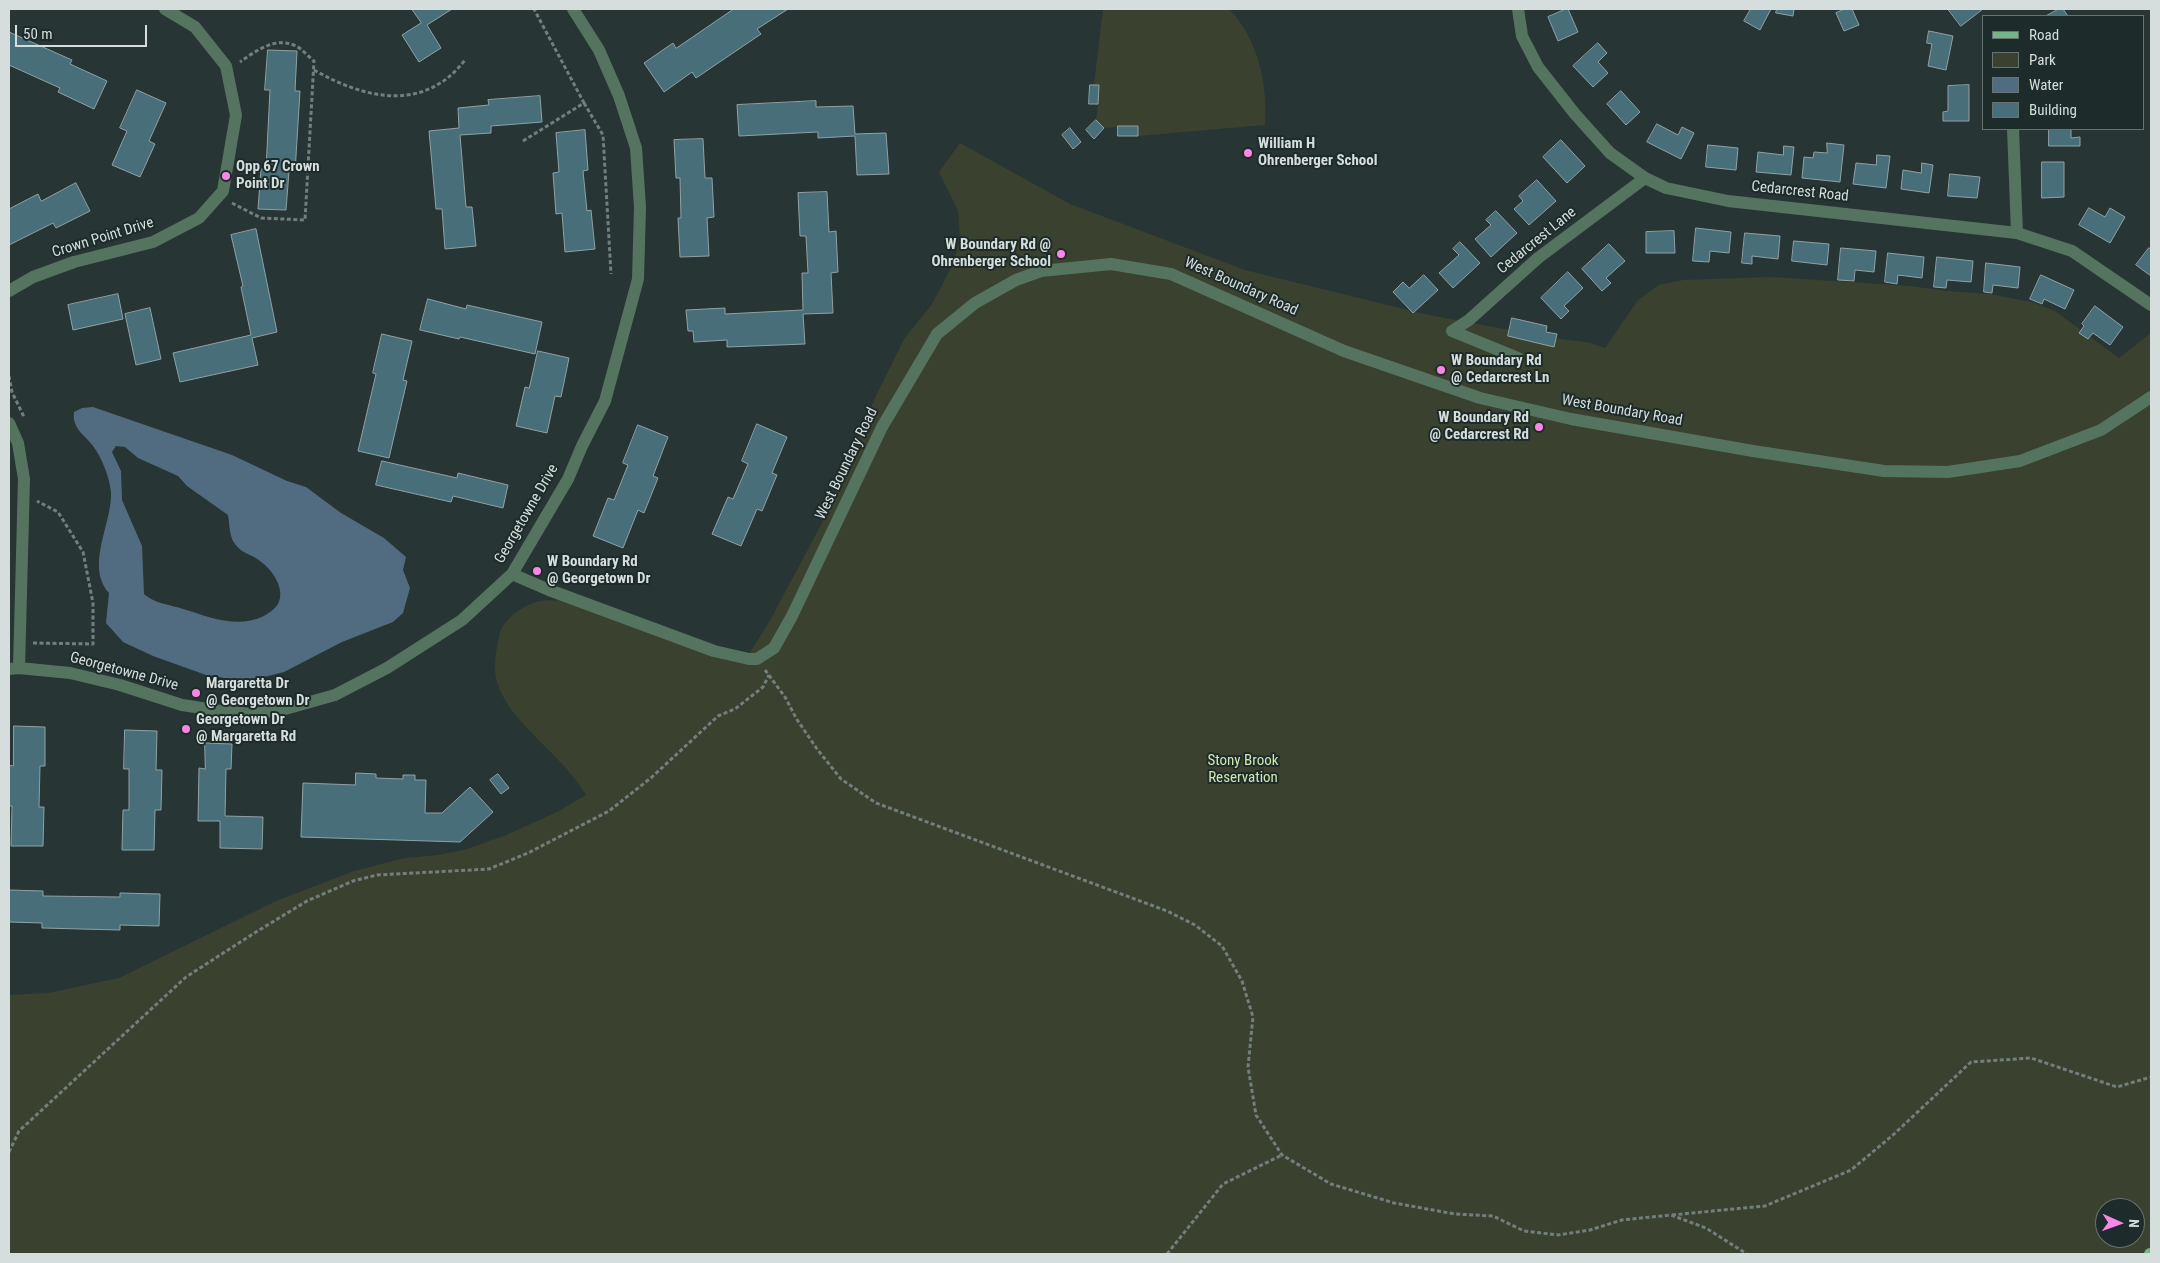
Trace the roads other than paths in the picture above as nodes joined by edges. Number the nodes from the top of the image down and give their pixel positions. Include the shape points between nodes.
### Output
1 (165, 9) edge
2 (573, 9) edge
3 (1518, 9) edge
4 (2013, 130) edge
5 (1645, 178) junction
6 (2017, 234) junction
7 (9, 291) edge
8 (2151, 305) edge
9 (1518, 358) dead end
10 (2151, 397) edge
11 (9, 424) edge
12 (512, 574) junction
13 (14, 669) edge

1 - 7 street, Crown Point Drive via 196,27 226,66 236,116 223,191 200,218 153,242 74,262 33,277
2 - 12 street, Georgetowne Drive via 599,50 636,148 640,207 638,279 605,401 568,479
3 - 5 street, Cedarcrest Road via 1522,36 1538,67 1610,153
4 - 6 street
5 - 6 street, Cedarcrest Road via 1666,188 1728,201
5 - 9 street, Cedarcrest Lane via 1538,258 1469,320 1452,331
6 - 8 street, Cedarcrest Road via 2072,251
10 - 12 street, West Boundary Road via 2101,430 2020,461 1948,472 1884,471 1752,451 1480,398 1344,352 1171,274 1112,264 1041,271 1016,280 976,303 937,334 882,427 792,616 774,648 757,659 749,660 714,650
11 - 13 street via 18,443 24,479
12 - 13 street, Georgetowne Drive via 462,620 387,668 335,695 285,709 253,714 192,706 70,673

